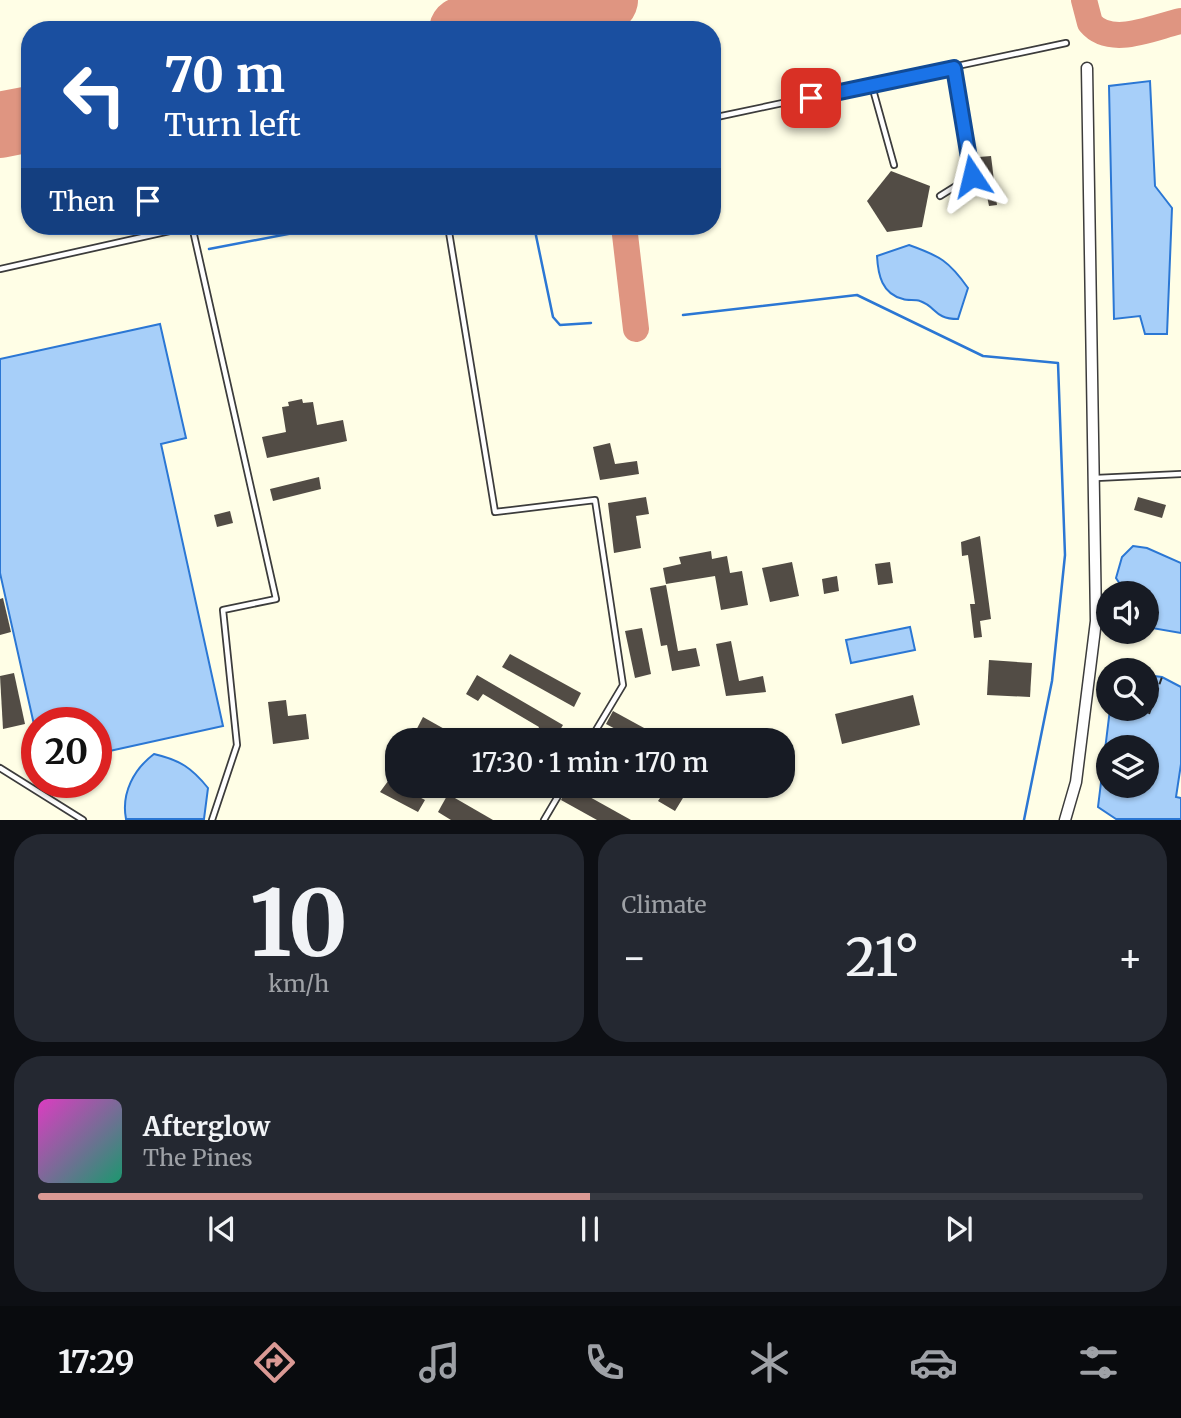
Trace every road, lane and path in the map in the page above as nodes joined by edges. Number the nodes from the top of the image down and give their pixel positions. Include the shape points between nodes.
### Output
1 (1066, 43) dead end
2 (954, 68) junction
3 (1087, 68) dead end
4 (872, 86) junction
5 (721, 116) edge
6 (894, 165) dead end
7 (940, 196) dead end
8 (152, 235) edge
9 (194, 235) edge
10 (449, 235) edge
11 (0, 269) edge
12 (1181, 474) edge
13 (1096, 478) junction
14 (1162, 677) dead end
15 (1159, 686) edge
16 (597, 728) edge
17 (0, 768) edge
18 (557, 798) edge
19 (83, 820) edge
20 (212, 820) edge
21 (544, 820) edge
22 (1065, 820) edge

1 - 2 lane
2 - 4 lane
2 - 7 lane via 972,176
3 - 13 street
4 - 5 lane
4 - 6 lane
8 - 11 lane
9 - 20 lane via 276,599 223,610 237,744
10 - 16 lane via 495,512 595,500 623,685
12 - 13 lane
13 - 22 street via 1096,621 1076,782
14 - 15 path
17 - 19 lane
18 - 21 lane

